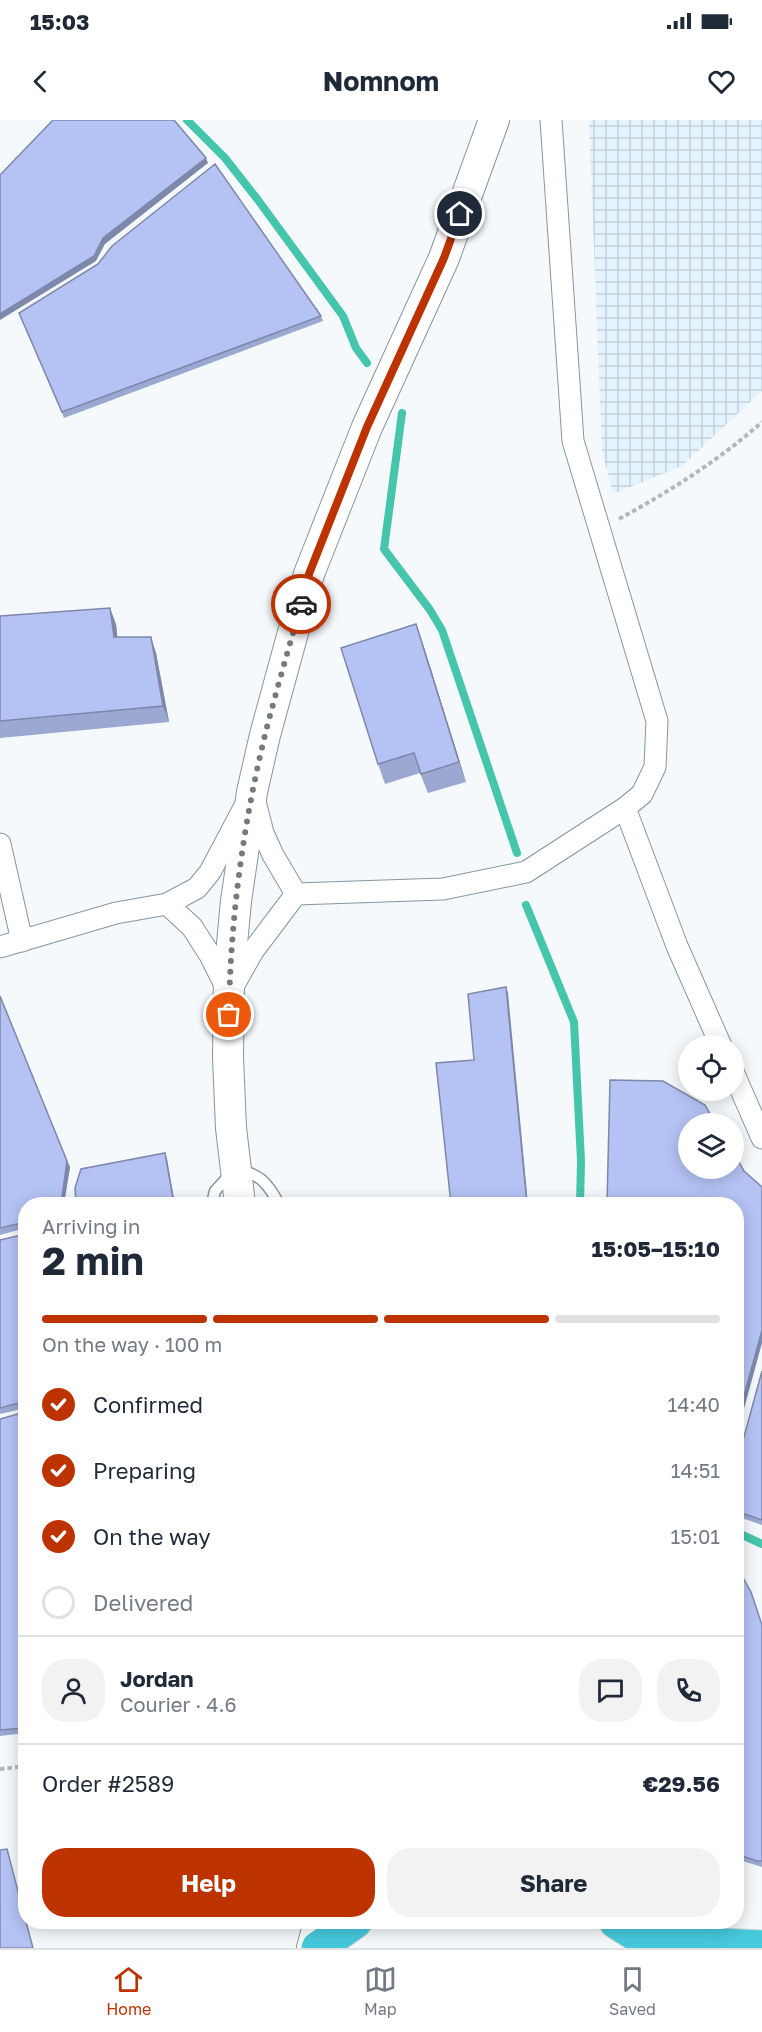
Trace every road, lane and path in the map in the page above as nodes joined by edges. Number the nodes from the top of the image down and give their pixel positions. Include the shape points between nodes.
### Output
1 (494, 120) edge
2 (551, 120) edge
3 (762, 422) edge
4 (601, 529) junction
5 (252, 792) junction
6 (625, 808) junction
7 (0, 844) edge
8 (296, 894) junction
9 (167, 904) junction
10 (22, 940) junction
11 (0, 947) edge
12 (229, 993) junction
13 (716, 1035) edge
14 (744, 1097) edge
15 (762, 1138) edge
16 (235, 1169) junction
17 (214, 1197) edge
18 (239, 1197) edge
19 (276, 1197) edge
20 (18, 1767) edge
21 (0, 1769) edge
22 (317, 1929) edge
23 (345, 1929) edge
24 (627, 1929) edge
25 (650, 1944) edge
26 (762, 1947) edge
27 (312, 1948) edge
28 (318, 1948) edge

1 - 5 street via 444,258 367,427 309,574
2 - 4 street via 573,441
3 - 4 path via 733,448
4 - 6 street via 657,721 655,767 642,794
5 - 8 street via 263,833
5 - 9 street via 210,872 197,888
5 - 12 street via 236,901
6 - 8 street via 526,872 443,889
6 - 13 street via 677,946
7 - 10 street
8 - 12 street via 253,951
9 - 10 street via 116,913
9 - 12 street via 192,927
10 - 11 street
12 - 16 street via 228,1057
14 - 15 street
16 - 17 lane
16 - 18 street
16 - 19 lane via 253,1172 270,1186
20 - 21 path
22 - 27 street
23 - 28 highway
24 - 25 highway
25 - 26 highway

